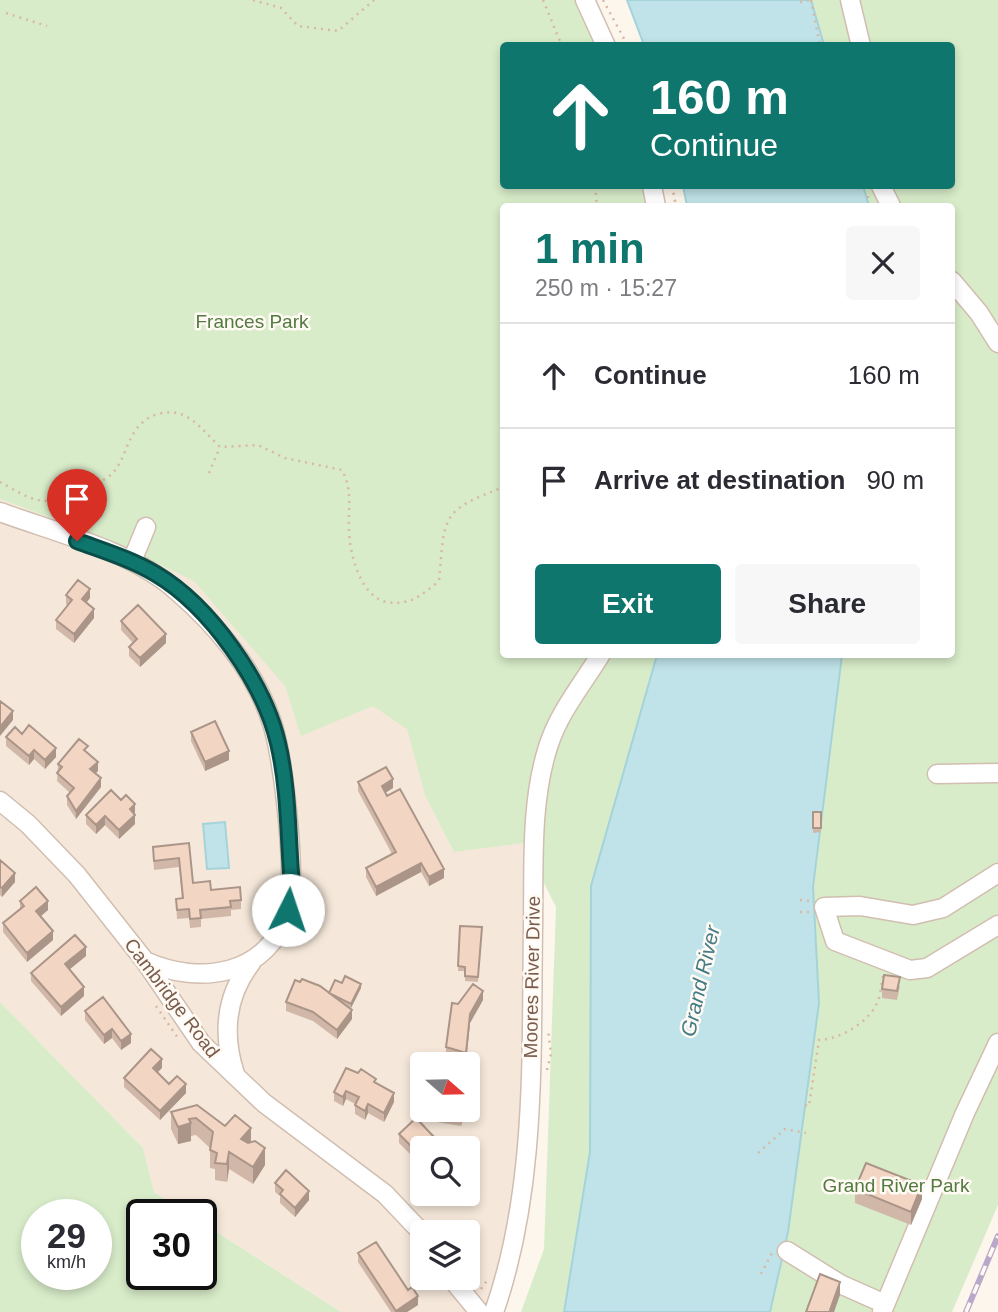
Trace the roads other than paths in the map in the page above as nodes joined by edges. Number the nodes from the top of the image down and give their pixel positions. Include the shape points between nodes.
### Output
1 (585, 0) edge
2 (850, 0) edge
3 (604, 42) edge
4 (860, 42) edge
5 (955, 285) edge
6 (998, 344) edge
7 (0, 512) edge
8 (146, 527) dead end
9 (132, 561) junction
10 (598, 658) edge
11 (998, 773) edge
12 (937, 774) dead end
13 (0, 801) edge
14 (998, 873) edge
15 (998, 925) edge
16 (255, 957) junction
17 (145, 961) junction
18 (998, 1043) edge
19 (235, 1076) junction
20 (410, 1220) edge
21 (787, 1251) road end
22 (461, 1290) edge
23 (883, 1308) edge
24 (479, 1312) edge
25 (494, 1312) edge

1 - 3 street
2 - 4 street
5 - 6 street
7 - 9 street
8 - 9 street
9 - 16 street via 159,576 216,629 262,696 279,745 292,886 282,923
10 - 25 street, Moores River Drive via 558,718 542,778 534,869 526,1165 509,1268
11 - 12 street
13 - 17 street, Cambridge Road via 77,875
14 - 15 street via 943,908 913,915 860,906 821,907 835,941 911,970 928,968
16 - 17 street via 242,967 204,975 166,971
16 - 19 street via 236,982 228,1010 228,1054
17 - 19 street, Cambridge Road via 201,1043
18 - 23 street
19 - 20 street, Cambridge Road via 294,1127 385,1194
21 - 23 street
22 - 24 street

